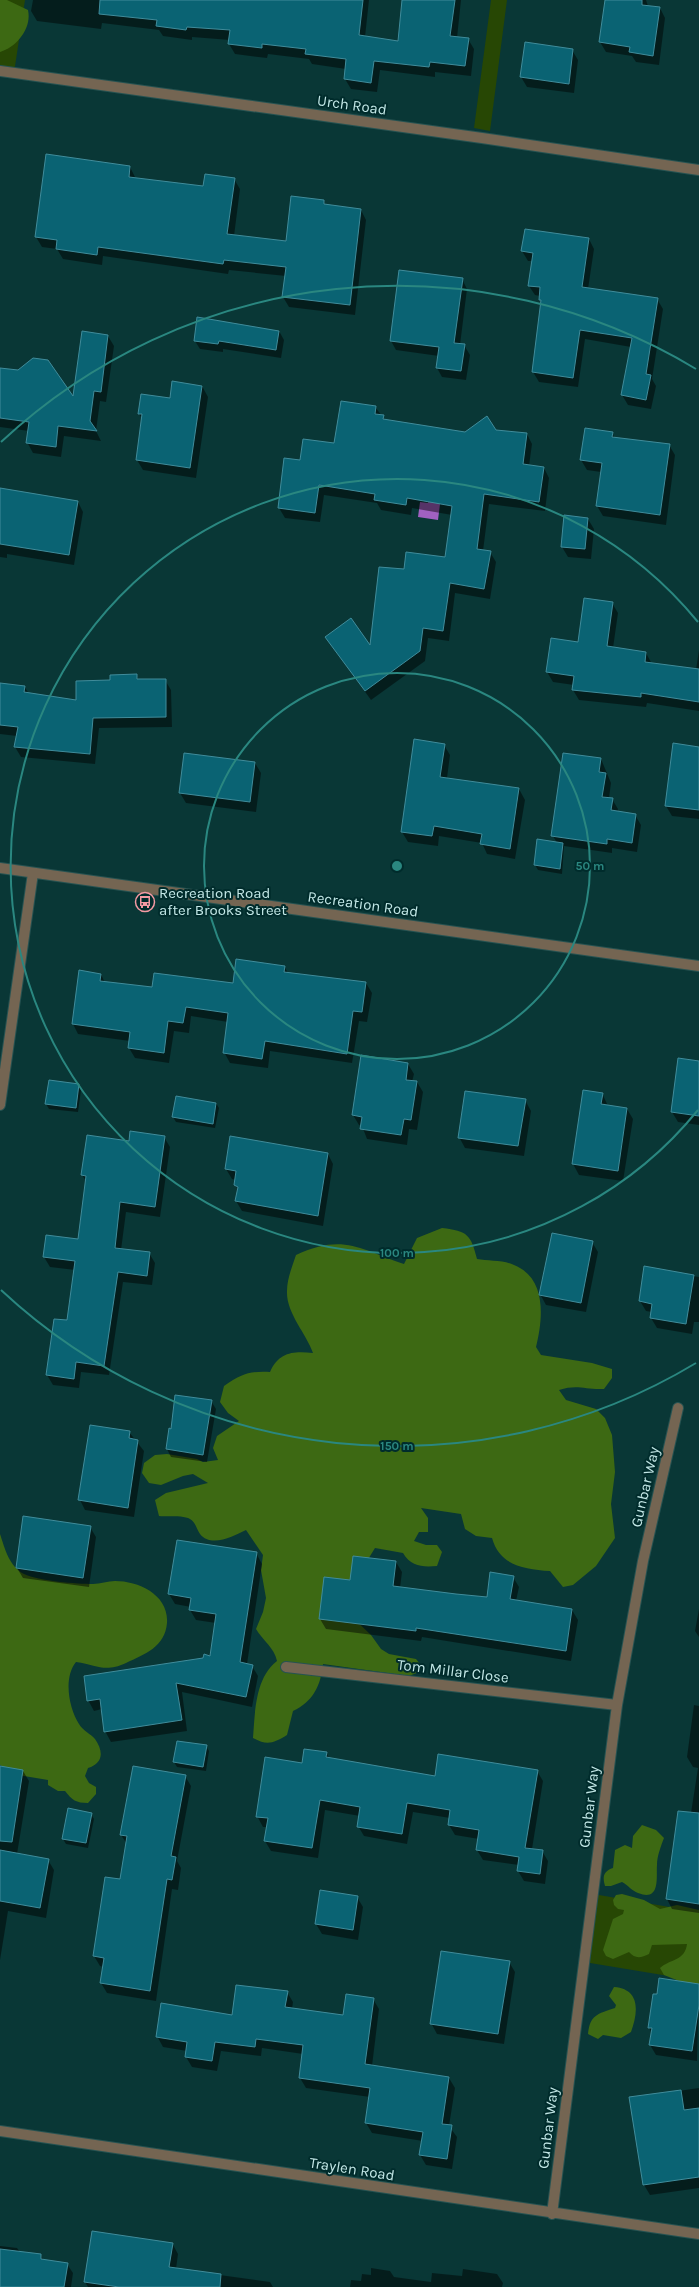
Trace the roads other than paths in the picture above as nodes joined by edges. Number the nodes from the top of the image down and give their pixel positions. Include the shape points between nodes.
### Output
1 (0, 71) edge
2 (699, 170) edge
3 (0, 868) edge
4 (33, 872) junction
5 (699, 966) edge
6 (0, 1105) edge
7 (678, 1408) dead end
8 (286, 1667) dead end
9 (617, 1705) junction
10 (0, 2131) edge
11 (552, 2214) junction
12 (699, 2234) edge

1 - 2 street, Urch Road
3 - 4 street, Recreation Road
4 - 5 street, Recreation Road
4 - 6 street
7 - 9 street, Gunbar Way via 644,1560
8 - 9 street, Tom Millar Close
9 - 11 street, Gunbar Way
10 - 11 street, Traylen Road
11 - 12 street, Traylen Road

